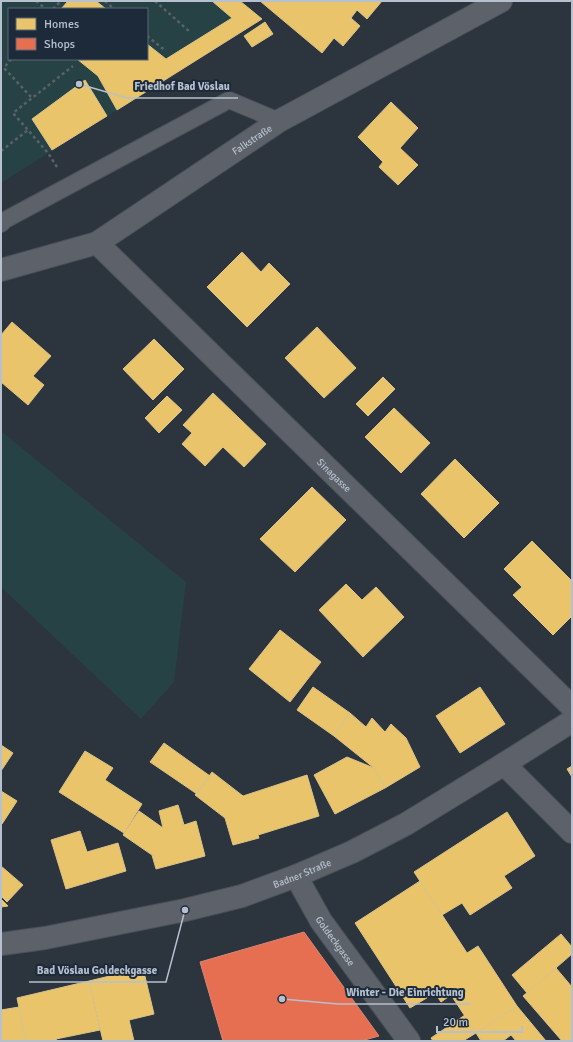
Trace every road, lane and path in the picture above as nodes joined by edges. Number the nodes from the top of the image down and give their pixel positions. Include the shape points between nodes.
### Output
1 (36, 1) edge
2 (105, 1) edge
3 (155, 1) edge
4 (501, 1) edge
5 (45, 8) edge
6 (113, 8) edge
7 (190, 32) dead end
8 (148, 37) edge
9 (166, 51) dead end
10 (10, 60) edge
11 (73, 66) dead end
12 (32, 98) junction
13 (279, 121) junction
14 (28, 130) junction
15 (1, 151) edge
16 (70, 185) junction
17 (2, 219) edge
18 (97, 243) junction
19 (1, 270) edge
20 (572, 707) edge
21 (572, 721) edge
22 (504, 764) junction
23 (572, 832) edge
24 (296, 876) junction
25 (1, 944) edge
26 (409, 1041) edge

1 - 5 path
2 - 6 path
3 - 7 path
4 - 13 street, Falkstraße
8 - 9 path
10 - 12 path via 4,68
11 - 12 path
12 - 14 path via 13,113
13 - 16 lane via 229,100
13 - 18 street, Falkstraße
14 - 15 path
14 - 16 path
16 - 17 lane
18 - 19 street, Falkstraße
18 - 20 street, Sinagasse
21 - 22 street, Badner Straße
22 - 23 street
22 - 24 street, Badner Straße via 406,824 352,852
24 - 25 street, Badner Straße via 242,896 186,910 45,938
24 - 26 street, Goldeckgasse via 321,921

